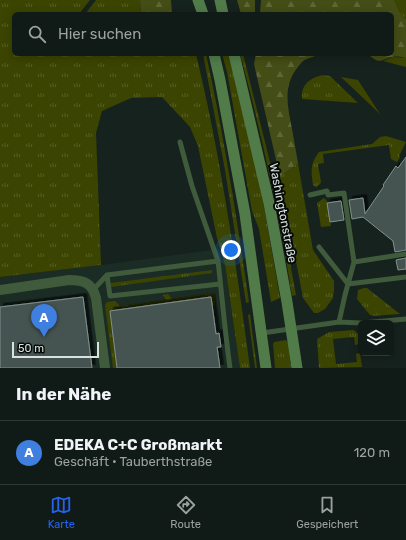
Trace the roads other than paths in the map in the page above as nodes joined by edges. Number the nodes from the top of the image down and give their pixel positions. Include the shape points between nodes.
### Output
1 (198, 0) edge
2 (220, 0) edge
3 (202, 12) edge
4 (223, 12) edge
5 (214, 56) edge
6 (235, 56) edge
7 (180, 142) dead end
8 (310, 194) dead end
9 (319, 247) dead end
10 (406, 254) edge
11 (218, 260) junction
12 (354, 262) junction
13 (107, 275) junction
14 (406, 277) edge
15 (220, 284) junction
16 (348, 284) junction
17 (0, 290) edge
18 (102, 295) junction
19 (406, 319) edge
20 (394, 320) edge
21 (340, 322) junction
22 (358, 323) edge
23 (291, 329) junction
24 (262, 333) junction
25 (105, 368) edge
26 (230, 368) edge
27 (266, 368) edge
28 (297, 368) edge

1 - 3 main road
2 - 4 main road
5 - 24 main road via 245,214
6 - 23 main road, Washingtonstraße via 269,203
7 - 11 lane via 192,186
8 - 12 lane via 327,191 328,196 344,193
9 - 16 lane
10 - 12 lane
11 - 13 lane
11 - 15 lane
12 - 16 lane
13 - 18 lane
13 - 18 lane
14 - 16 lane
15 - 18 lane
15 - 26 lane
16 - 21 lane
17 - 18 street via 78,280 87,283
18 - 25 street
19 - 20 lane
21 - 22 lane
21 - 23 lane
23 - 24 lane
23 - 28 main road, Washingtonstraße
24 - 27 main road

